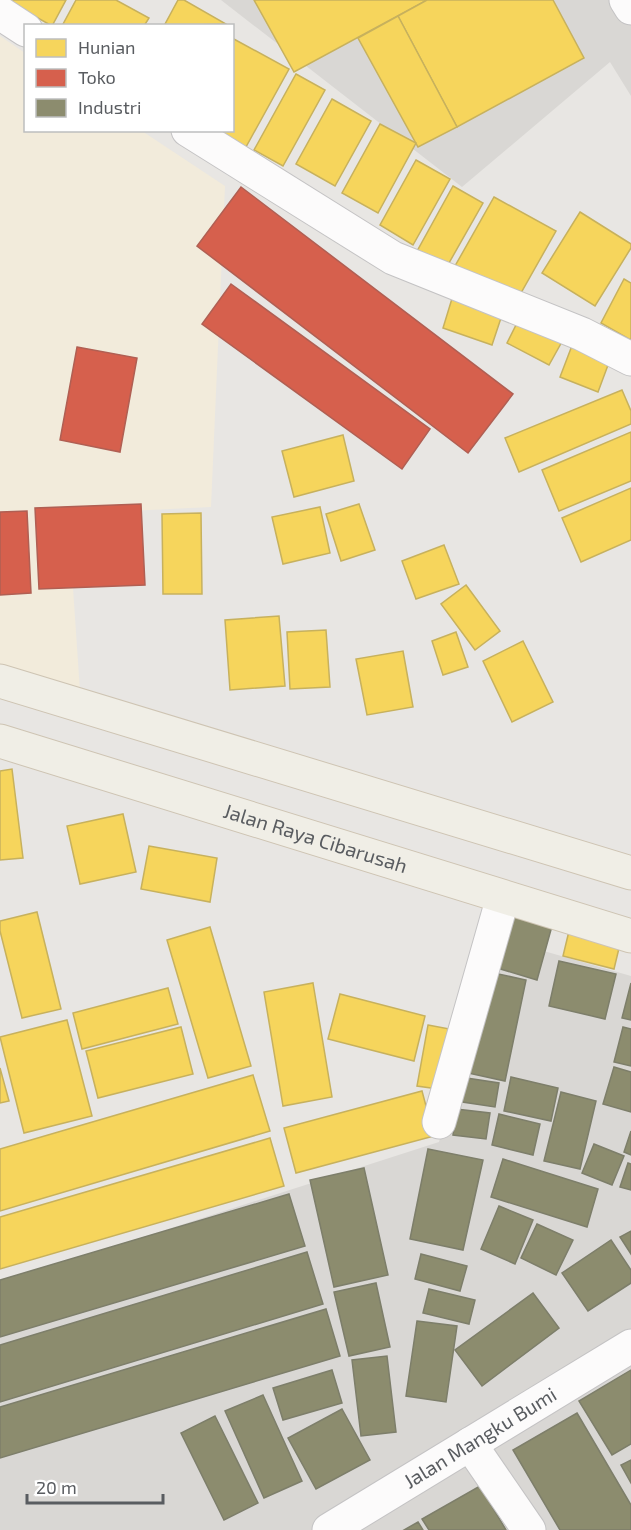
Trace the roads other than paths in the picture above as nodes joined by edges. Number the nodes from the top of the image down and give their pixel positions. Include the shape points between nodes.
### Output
1 (626, 0) edge
2 (631, 8) edge
3 (0, 13) edge
4 (24, 29) edge
5 (191, 132) edge
6 (631, 359) edge
7 (0, 681) edge
8 (0, 741) edge
9 (631, 873) edge
10 (503, 897) junction
11 (631, 936) edge
12 (439, 1122) dead end
13 (631, 1346) edge
14 (470, 1444) junction
15 (329, 1530) edge
16 (529, 1530) edge

1 - 2 street
3 - 4 street
5 - 6 street via 393,258 582,334
7 - 9 main road
8 - 10 main road, Jalan Raya Cibarusah
10 - 11 main road, Jalan Raya Cibarusah
10 - 12 street
13 - 14 street, Jalan Mangku Bumi
14 - 15 street, Jalan Mangku Bumi
14 - 16 street

